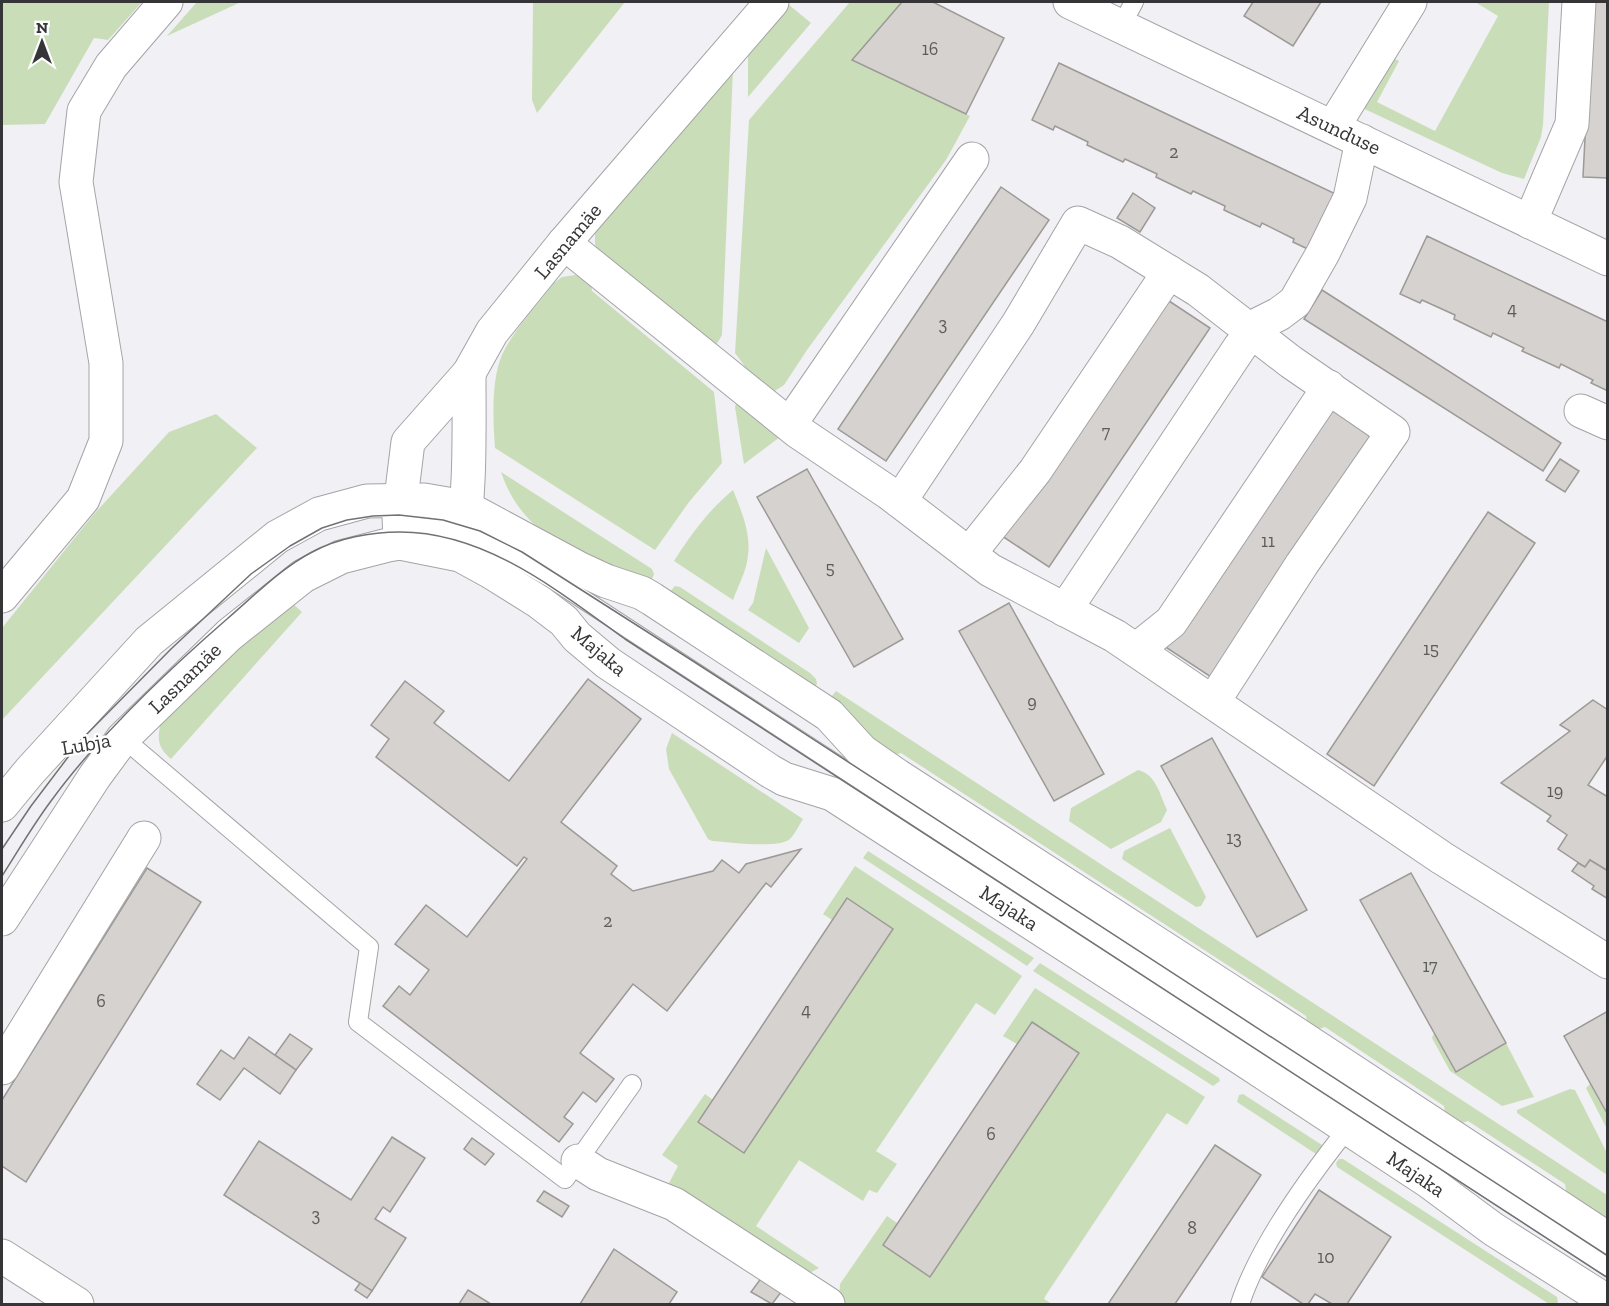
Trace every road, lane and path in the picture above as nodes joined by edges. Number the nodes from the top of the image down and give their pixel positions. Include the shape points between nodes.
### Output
1 (166, 2) edge
2 (772, 2) edge
3 (1070, 2) edge
4 (1410, 2) edge
5 (1579, 2) edge
6 (1128, 14) edge
7 (1347, 134) junction
8 (972, 159) dead end
9 (1530, 222) junction
10 (564, 243) junction
11 (1608, 259) edge
12 (1169, 272) junction
13 (1251, 333) junction
14 (469, 373) junction
15 (1329, 387) junction
16 (790, 424) junction
17 (900, 501) junction
18 (400, 521) junction
19 (463, 532) junction
20 (969, 554) junction
21 (2, 596) edge
22 (1065, 610) junction
23 (1136, 650) junction
24 (1213, 702) junction
25 (123, 738) junction
26 (55, 746) junction
27 (2, 805) edge
28 (144, 838) dead end
29 (2, 919) edge
30 (1608, 962) edge
31 (2, 1068) edge
32 (632, 1084) dead end
33 (1348, 1128) junction
34 (578, 1161) junction
35 (1608, 1239) edge
36 (2, 1256) edge
37 (1608, 1267) edge
38 (1608, 1302) edge
39 (77, 1305) edge
40 (828, 1305) edge
41 (1240, 1305) edge

1 - 21 street via 111,66 84,111 76,182 106,363 106,441 83,499
2 - 10 street, Lasnamäe
3 - 6 street, Asunduse
4 - 7 street
5 - 9 street via 1572,124
6 - 7 street, Asunduse
7 - 9 street, Asunduse
7 - 13 street via 1350,198 1295,302
8 - 16 street
9 - 11 street, Asunduse
10 - 14 street, Lasnamäe via 492,332
10 - 16 street
12 - 13 street
12 - 17 street via 1120,242 1078,223 1018,324
12 - 20 street via 1035,471
13 - 15 street
13 - 22 street
14 - 18 street, Lasnamäe via 408,442
14 - 19 street via 470,454
15 - 23 street via 1171,622
15 - 24 street via 1393,432
16 - 17 street
17 - 20 street
18 - 19 street, Majaka
18 - 19 street, Majaka via 424,500
18 - 25 street, Lasnamäe via 303,576 229,635
18 - 26 street via 367,501 320,514 277,537 149,641
19 - 33 street, Majaka via 608,663 770,771 832,794
19 - 35 street, Majaka via 580,569 652,599 829,715 862,751 898,776
19 - 37 lane via 552,579
20 - 22 street via 990,570
22 - 23 street
23 - 24 street
24 - 30 street via 1442,858
25 - 26 street, Lubja via 105,737
25 - 29 street, Lasnamäe
25 - 34 lane via 369,947 358,1022 565,1179
26 - 27 street, Lubja
28 - 31 street
32 - 34 lane
33 - 38 street, Majaka via 1493,1230
33 - 41 lane via 1281,1224 1257,1264
34 - 40 street via 598,1174 674,1204
36 - 39 street

